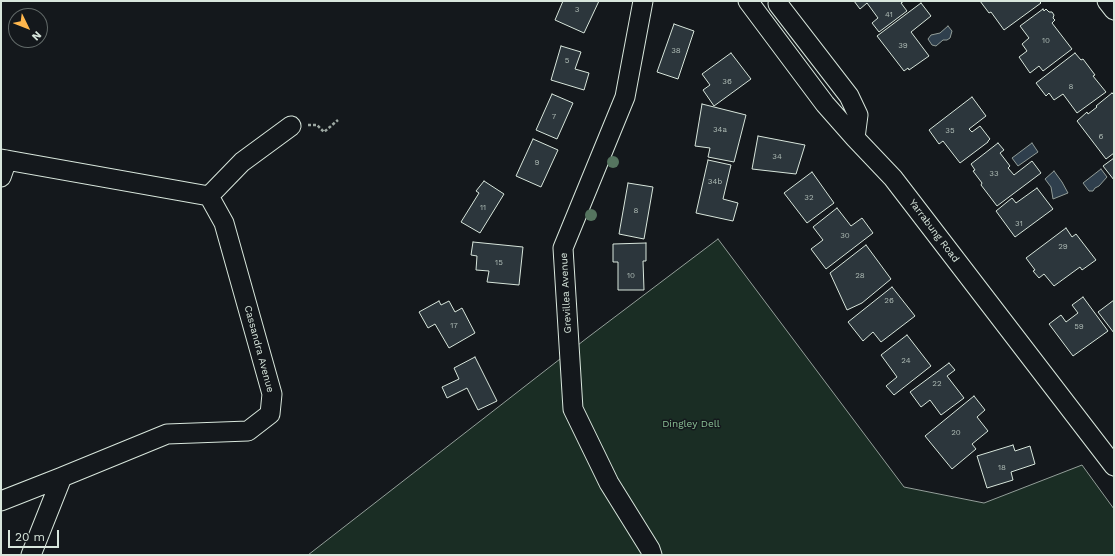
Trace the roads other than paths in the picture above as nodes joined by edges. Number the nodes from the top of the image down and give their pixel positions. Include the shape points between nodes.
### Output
1 (642, 1) edge
2 (748, 1) edge
3 (1107, 1) edge
4 (778, 4) dead end
5 (1114, 10) edge
6 (291, 126) road end
7 (855, 138) junction
8 (3, 165) edge
9 (209, 196) junction
10 (1112, 459) edge
11 (62, 477) junction
12 (1, 501) edge
13 (30, 555) edge
14 (652, 555) edge

1 - 14 street, Grevillea Avenue via 625,97 563,248 573,410 609,483
2 - 7 street, Yarrabung Road via 825,104
3 - 5 street
4 - 7 street via 849,96 858,115
6 - 9 street via 242,162
7 - 10 street, Yarrabung Road via 893,178
8 - 9 street
9 - 11 street, Cassandra Avenue via 224,223 272,394 270,414 248,431 167,434
11 - 12 street, Cassandra Avenue
11 - 13 street

